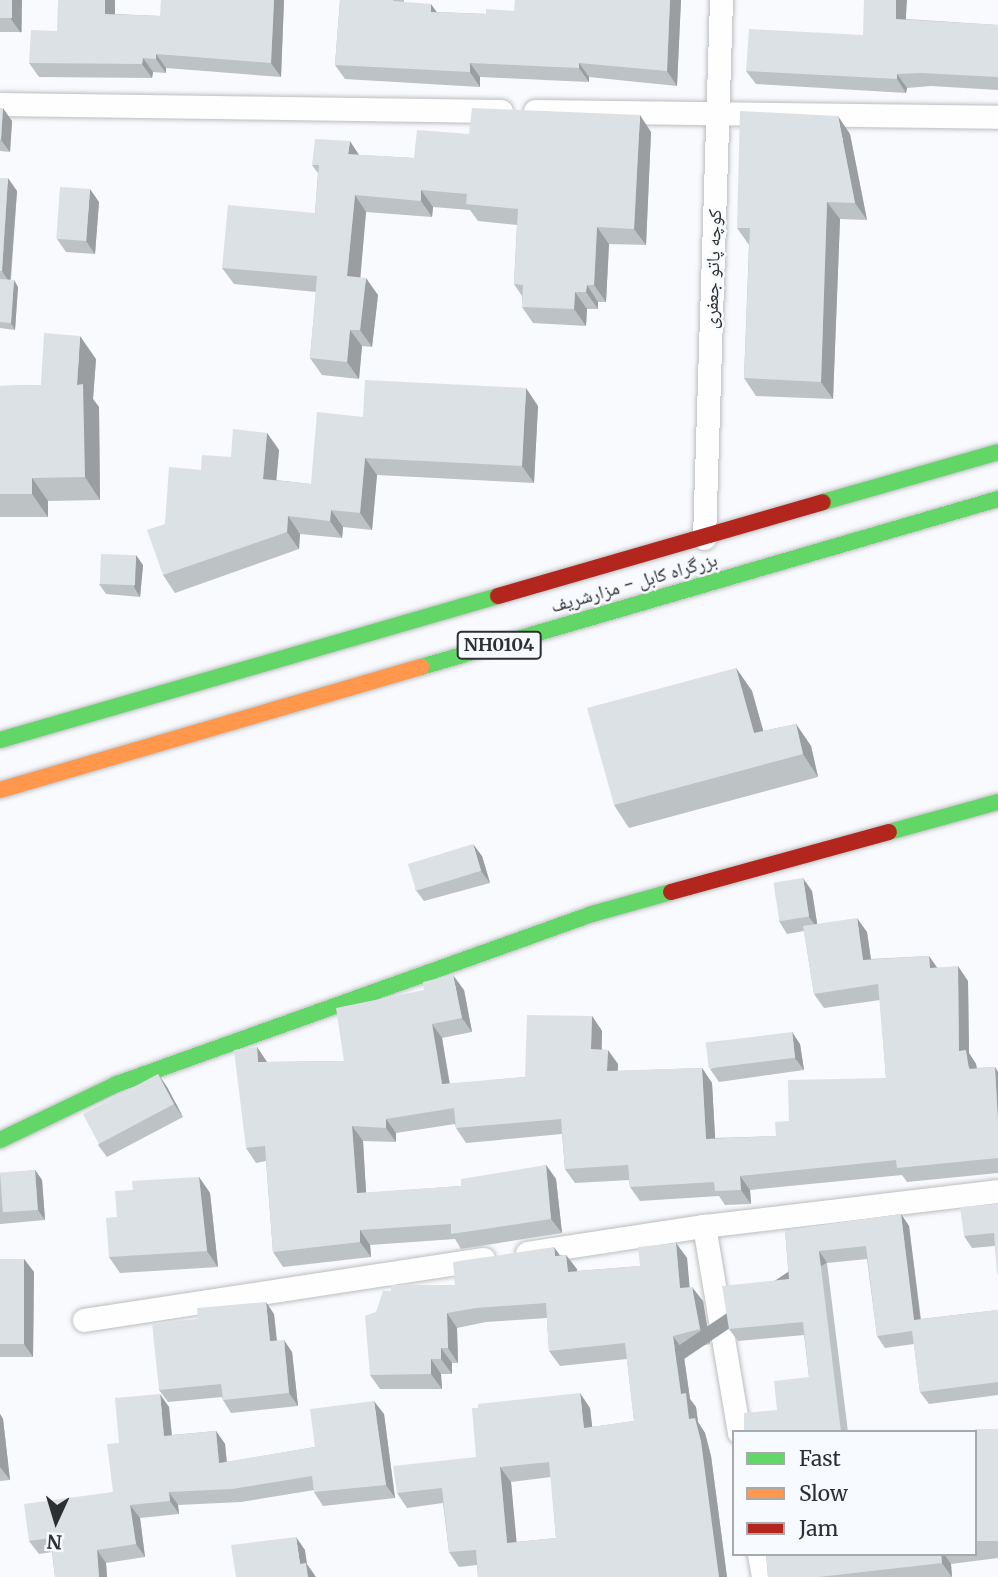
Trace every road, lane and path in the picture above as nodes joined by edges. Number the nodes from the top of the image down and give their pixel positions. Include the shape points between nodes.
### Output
1 (721, 0) edge
2 (0, 104) edge
3 (718, 114) junction
4 (998, 117) edge
5 (998, 452) edge
6 (998, 499) edge
7 (704, 538) junction
8 (0, 740) edge
9 (0, 790) edge
10 (998, 802) edge
11 (0, 1140) edge
12 (998, 1191) edge
13 (704, 1226) junction
14 (84, 1320) dead end
15 (739, 1430) edge
16 (759, 1556) edge
17 (763, 1577) edge

1 - 3 street, کوچه پاتو جعفری
2 - 3 street
3 - 4 street
3 - 7 street, کوچه پاتو جعفری
5 - 7 main road, بزرگراه کابل - مزارشریف / NH0104
6 - 9 main road, بزرگراه کابل - مزارشریف / NH0104
7 - 8 main road, بزرگراه کابل - مزارشریف / NH0104
10 - 11 main road via 592,914 117,1084
12 - 13 street
13 - 14 street
13 - 15 street
16 - 17 street

